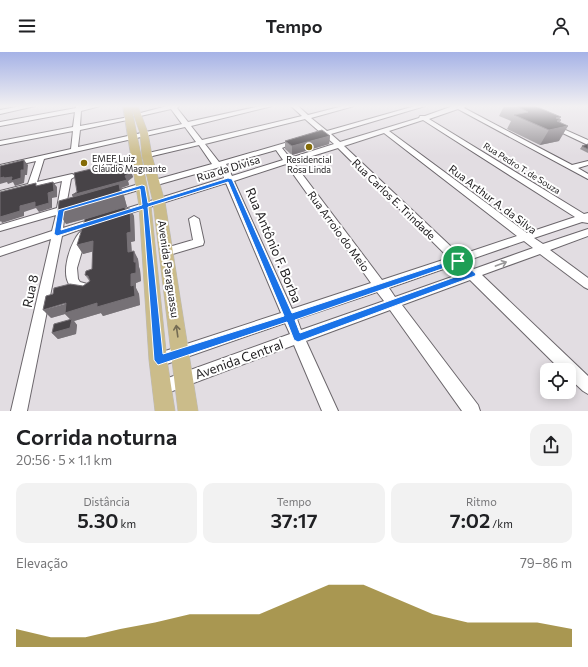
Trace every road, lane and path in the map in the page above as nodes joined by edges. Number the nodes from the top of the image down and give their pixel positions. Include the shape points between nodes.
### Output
1 (77, 123) edge
2 (93, 123) edge
3 (134, 123) edge
4 (192, 123) edge
5 (287, 123) edge
6 (313, 123) edge
7 (361, 123) edge
8 (412, 123) edge
9 (431, 123) edge
10 (488, 123) edge
11 (187, 124) junction
12 (545, 124) edge
13 (76, 128) junction
14 (385, 131) junction
15 (326, 134) junction
16 (138, 135) junction
17 (312, 137) edge
18 (201, 142) junction
19 (0, 143) edge
20 (292, 143) edge
21 (588, 143) edge
22 (339, 145) junction
23 (278, 147) junction
24 (74, 149) junction
25 (41, 158) junction
26 (142, 158) junction
27 (289, 161) junction
28 (588, 163) edge
29 (219, 164) junction
30 (0, 166) edge
31 (571, 168) junction
32 (98, 169) edge
33 (82, 173) edge
34 (67, 177) junction
35 (588, 177) edge
36 (230, 179) junction
37 (148, 185) junction
38 (32, 186) junction
39 (0, 194) edge
40 (98, 199) edge
41 (152, 204) junction
42 (76, 206) edge
43 (61, 210) junction
44 (194, 219) dead end
45 (586, 219) edge
46 (85, 225) junction
47 (0, 228) edge
48 (588, 232) edge
49 (57, 234) junction
50 (525, 238) junction
51 (541, 249) junction
52 (0, 252) edge
53 (166, 252) junction
54 (458, 261) junction
55 (472, 274) junction
56 (588, 284) edge
57 (380, 287) junction
58 (89, 289) edge
59 (392, 303) junction
60 (290, 318) junction
61 (298, 338) junction
62 (181, 353) junction
63 (158, 360) junction
64 (183, 379) junction
65 (588, 386) edge
66 (162, 387) junction
67 (19, 411) edge
68 (165, 411) edge
69 (188, 411) edge
70 (330, 411) edge
71 (472, 411) edge

1 - 13 street
2 - 13 street
3 - 16 main road, Avenida Paraguassu
4 - 11 street
5 - 18 street
6 - 15 street, Rua Carlos E. Trindade
7 - 15 street
8 - 14 street, Rua da Divisa
9 - 45 street, Rua Pedro T. de Souza
10 - 31 street
11 - 16 street
11 - 18 street, Rua Antônio F. Borba
12 - 21 street
13 - 19 street
13 - 24 street
14 - 22 street, Rua da Divisa
14 - 50 street, Rua Arthur A. da Silva
15 - 17 street
15 - 22 street, Rua Carlos E. Trindade
16 - 24 street
16 - 26 main road, Avenida Paraguassu
18 - 26 street
18 - 29 street, Rua Antônio F. Borba
20 - 23 street
22 - 27 street, Rua da Divisa
22 - 54 street, Rua Carlos E. Trindade
23 - 27 street, Rua Arroio do Meio
23 - 29 street
24 - 25 street
24 - 30 street
25 - 30 street
25 - 38 street
26 - 32 street
26 - 37 main road, Avenida Paraguassu
27 - 36 street, Rua da Divisa
27 - 57 street, Rua Arroio do Meio
28 - 31 street
29 - 36 street, Rua Antônio F. Borba
29 - 37 street
31 - 35 street
33 - 34 street
34 - 38 street
34 - 43 street, Rua 8
36 - 41 street, Rua da Divisa
36 - 60 street, Rua Antônio F. Borba
37 - 40 street
37 - 41 main road, Avenida Paraguassu
38 - 39 street
41 - 46 street, Rua da Divisa
41 - 53 main road, Avenida Paraguassu
41 - 63 main road, Avenida Paraguassu
42 - 43 street
43 - 47 street
43 - 49 street, Rua 8
44 - 53 street via 199,242
45 - 50 street, Avenida Central
46 - 49 street, Rua da Divisa
46 - 58 street via 71,268 72,281
48 - 51 street, Avenida Central
49 - 52 street, Rua da Divisa
49 - 67 street, Rua 8
50 - 51 street, Rua Arthur A. da Silva
50 - 54 street, Avenida Central
55 -> 51 street, Avenida Central
51 - 56 street, Rua Arthur A. da Silva
62 -> 53 main road, Avenida Paraguassu
54 - 55 street, Rua Carlos E. Trindade
54 - 57 street, Avenida Central
55 - 59 street, Avenida Central
55 - 65 street, Rua Carlos E. Trindade
57 - 59 street, Rua Arroio do Meio
57 - 60 street, Avenida Central
59 - 61 street, Avenida Central
59 - 71 street, Rua Arroio do Meio
60 - 61 street, Rua Antônio F. Borba
60 - 62 street, Avenida Central
61 - 64 street, Avenida Central
61 - 70 street, Rua Antônio F. Borba
62 - 63 street, Avenida Central
62 - 64 main road, Avenida Paraguassu
63 - 66 main road, Avenida Paraguassu
64 - 66 street, Avenida Central
64 - 69 main road, Avenida Paraguassu
66 - 68 main road, Avenida Paraguassu

